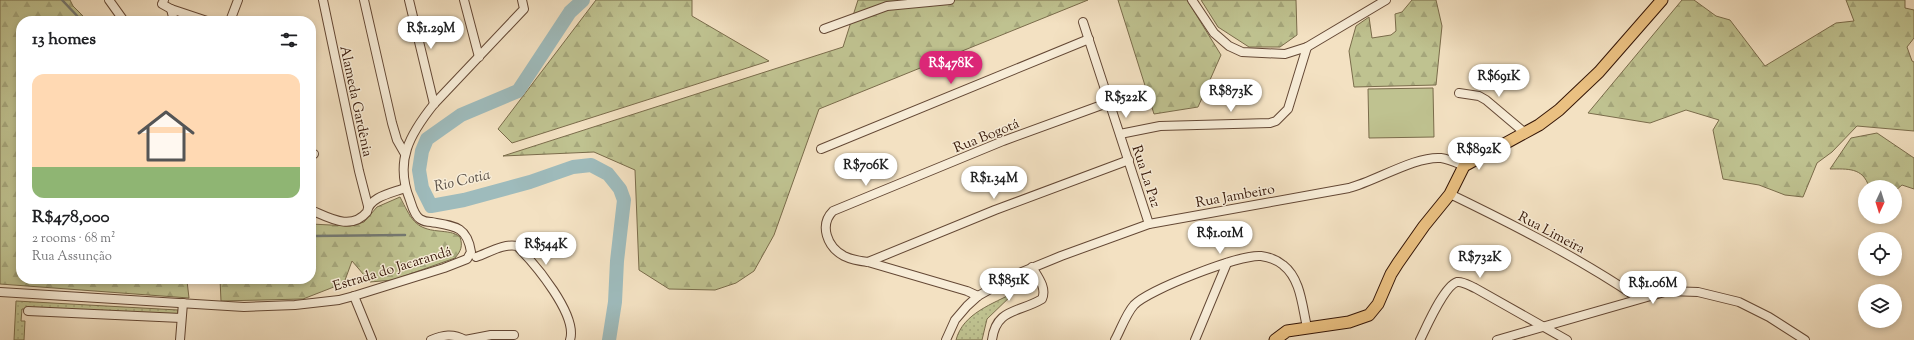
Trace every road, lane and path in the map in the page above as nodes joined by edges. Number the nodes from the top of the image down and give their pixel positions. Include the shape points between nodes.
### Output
1 (109, 0) edge
2 (238, 0) edge
3 (323, 0) edge
4 (364, 0) edge
5 (409, 0) edge
6 (464, 0) edge
7 (522, 0) edge
8 (950, 0) edge
9 (1192, 0) edge
10 (1386, 0) edge
11 (1662, 0) edge
12 (163, 2) edge
13 (171, 9) junction
14 (120, 16) edge
15 (173, 16) edge
16 (192, 16) edge
17 (232, 16) edge
18 (1083, 22) dead end
19 (824, 28) dead end
20 (1089, 39) junction
21 (1307, 47) junction
22 (479, 57) junction
23 (1459, 93) dead end
24 (1110, 102) junction
25 (434, 104) junction
26 (1524, 133) junction
27 (1120, 134) junction
28 (821, 149) dead end
29 (405, 154) junction
30 (1128, 160) junction
31 (1464, 166) junction
32 (405, 188) junction
33 (1450, 194) junction
34 (368, 206) junction
35 (316, 212) edge
36 (1149, 224) junction
37 (476, 257) dead end
38 (868, 262) junction
39 (1227, 263) junction
40 (1032, 267) junction
41 (0, 292) edge
42 (354, 296) junction
43 (978, 296) junction
44 (1638, 298) junction
45 (183, 303) junction
46 (28, 311) dead end
47 (181, 318) junction
48 (1307, 327) junction
49 (1546, 327) junction
50 (514, 335) dead end
51 (180, 340) edge
52 (372, 340) edge
53 (431, 340) edge
54 (570, 340) edge
55 (946, 340) edge
56 (992, 340) edge
57 (1115, 340) edge
58 (1195, 340) edge
59 (1275, 340) edge
60 (1420, 340) edge
61 (1497, 340) edge
62 (1567, 340) edge
63 (1805, 340) edge

1 - 14 street
2 - 17 street
3 - 34 street, Alameda Gardênia
4 - 29 street via 392,123
5 - 25 street
6 - 22 street
7 - 22 street via 524,9
8 - 19 street via 887,6
9 - 21 street via 1214,33 1229,46 1242,52 1285,54
10 - 21 street
11 - 26 main road via 1573,98
12 - 13 street
13 - 15 street
13 - 16 street
18 - 20 street, Rua La Paz
20 - 24 street, Rua La Paz
20 - 28 street
21 - 27 street via 1288,109 1276,121 1160,126
22 - 25 street
23 - 26 street via 1479,96 1486,100
24 - 27 street, Rua La Paz
24 - 38 street, Rua Bogotá via 1003,141 833,211 825,224 825,233 830,243 842,255 856,261
25 - 29 street via 421,120
26 - 31 main road
27 - 30 street, Rua La Paz
29 - 32 street
30 - 36 street, Rua La Paz
30 - 38 street via 995,210
31 - 33 main road
31 - 36 street, Rua Jambeiro via 1442,158 1430,158 1349,188
32 - 34 street
32 - 42 street, Estrada do Jacarandá via 419,219 460,229 467,236 471,252 467,259 444,268
33 - 44 street, Rua Limeira via 1604,275
33 - 48 main road via 1398,263 1369,315 1349,322
34 - 35 street via 362,218 348,223
36 - 40 street, Rua Jambeiro
37 - 54 street via 512,245 517,246 562,302 570,320
38 - 43 street, Rua Bogotá
39 - 48 street via 1244,257 1261,256 1273,259 1284,266 1296,282
39 - 57 street via 1143,297 1134,305
39 - 58 street
40 - 43 street, Rua Jambeiro
40 - 56 street via 1043,286 1042,299 1000,318 994,326
41 - 45 street, Estrada do Jacarandá
42 - 45 street, Estrada do Jacarandá via 273,307
42 - 52 street
43 - 55 street, Rua Jambeiro via 955,320
44 - 49 street
44 - 63 street via 1668,291 1720,296 1763,314
45 - 47 street
46 - 47 street
47 - 51 street
48 - 59 main road via 1287,331
49 - 60 street via 1475,288 1457,282 1444,295
49 - 61 street
49 - 62 street
50 - 53 street via 491,335 465,340 456,335 447,335

